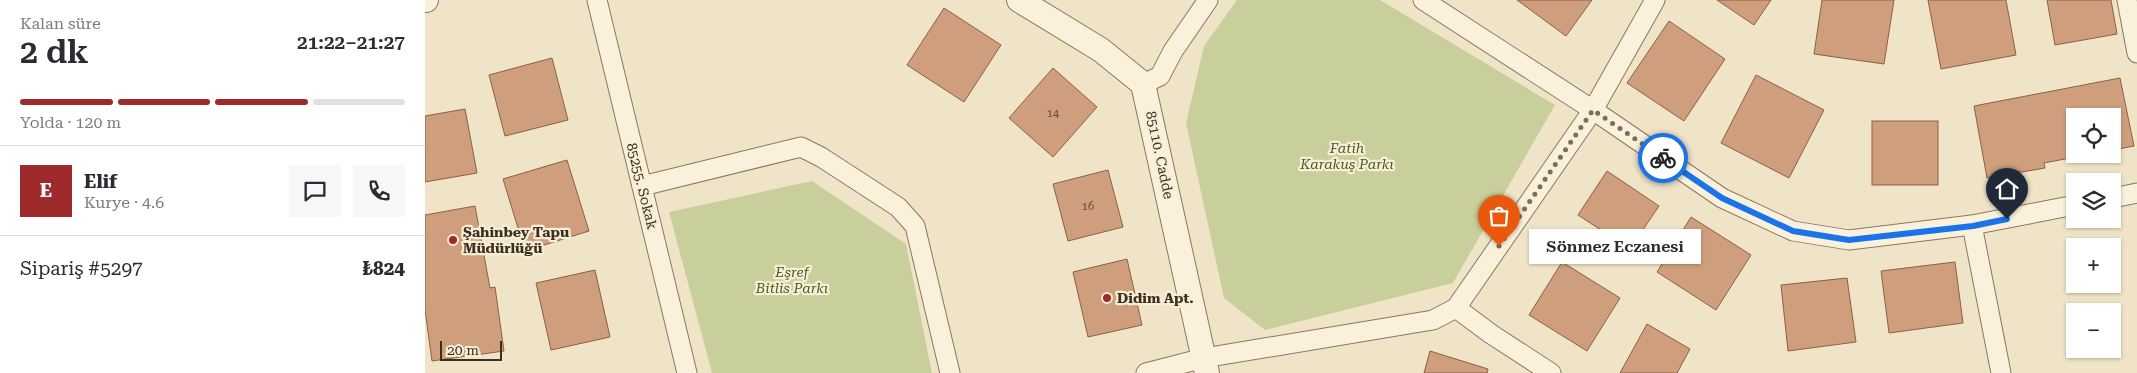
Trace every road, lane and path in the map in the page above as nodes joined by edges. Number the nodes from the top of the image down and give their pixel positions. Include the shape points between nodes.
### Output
1 (597, 0) edge
2 (1019, 0) edge
3 (1208, 0) edge
4 (1423, 0) edge
5 (1655, 0) edge
6 (2127, 0) edge
7 (2137, 53) edge
8 (1143, 84) junction
9 (1593, 110) junction
10 (642, 186) junction
11 (2137, 193) edge
12 (2121, 196) edge
13 (2066, 207) edge
14 (1973, 226) junction
15 (1456, 308) junction
16 (1205, 365) edge
17 (687, 373) edge
18 (949, 373) edge
19 (1146, 373) edge
20 (1551, 373) edge
21 (2001, 373) edge

1 - 10 street, 85255. Sokak
2 - 8 street via 1101,50
3 - 8 street via 1173,50 1160,76
4 - 9 street
5 - 9 street
6 - 7 street
8 - 16 street, 85110. Cadde
9 - 14 street via 1722,198 1793,231 1849,240
9 - 15 street
10 - 17 street, 85255. Sokak
10 - 18 street via 801,147 821,157 898,207 915,226
11 - 12 street
13 - 14 street
14 - 21 street
15 - 16 street via 1433,320
15 - 20 street
16 - 19 street

